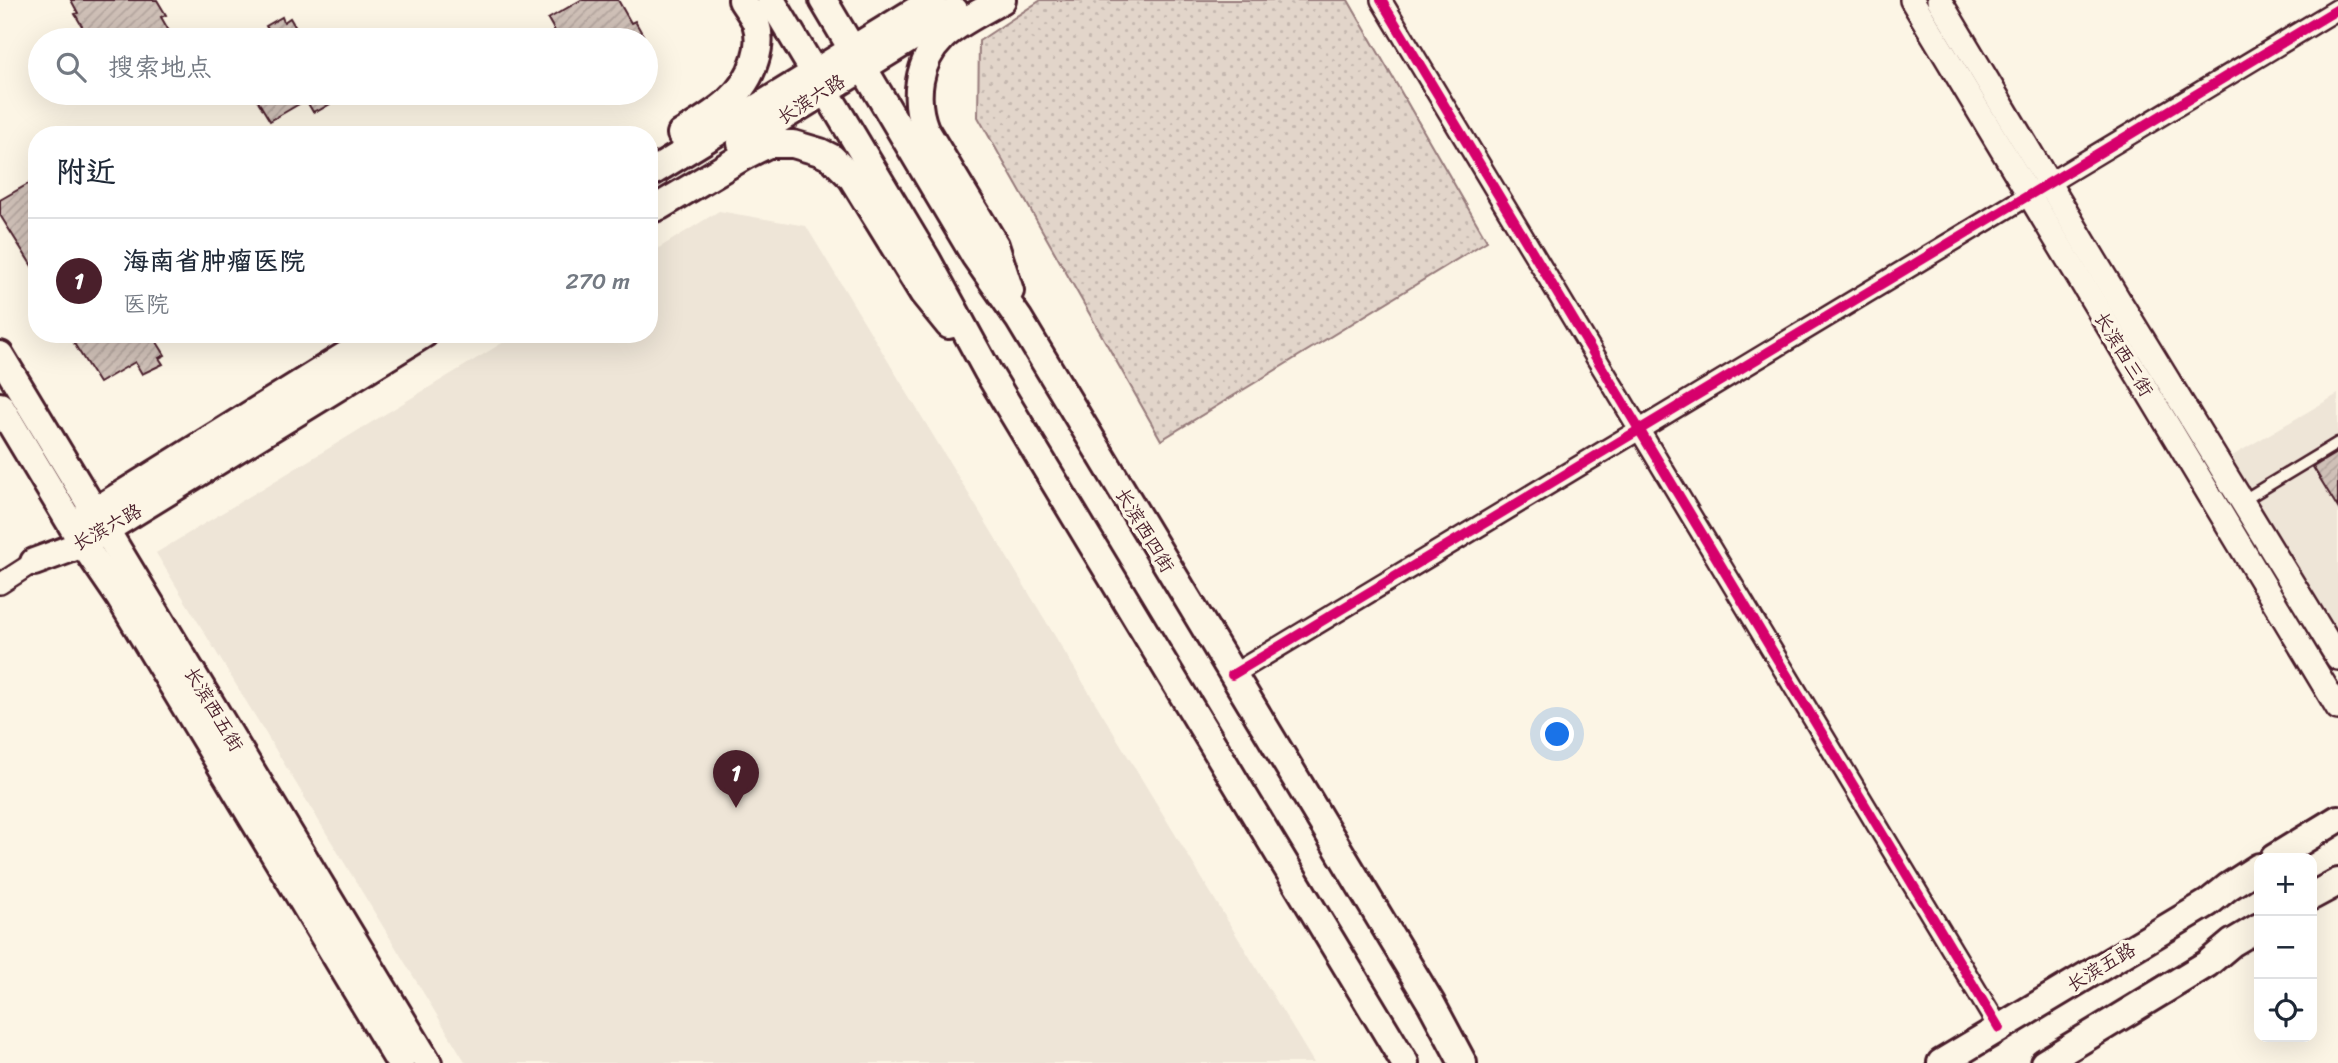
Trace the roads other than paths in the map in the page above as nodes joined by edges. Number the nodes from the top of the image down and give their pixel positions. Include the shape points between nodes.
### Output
1 (742, 0) edge
2 (771, 0) edge
3 (823, 0) edge
4 (933, 0) edge
5 (973, 0) edge
6 (1002, 0) edge
7 (1381, 0) edge
8 (1912, 0) edge
9 (1939, 0) edge
10 (2338, 9) edge
11 (858, 58) junction
12 (820, 81) junction
13 (658, 148) edge
14 (658, 169) edge
15 (2038, 189) junction
16 (658, 192) edge
17 (658, 207) edge
18 (1019, 319) junction
19 (366, 343) edge
20 (408, 343) edge
21 (0, 355) edge
22 (988, 372) junction
23 (0, 406) edge
24 (1639, 429) junction
25 (2338, 443) edge
26 (2241, 501) junction
27 (89, 528) junction
28 (34, 562) joint
29 (0, 584) edge
30 (2338, 658) edge
31 (1233, 675) junction
32 (2338, 708) edge
33 (2338, 819) edge
34 (2282, 853) edge
35 (2254, 870) edge
36 (2338, 882) edge
37 (2317, 892) edge
38 (2254, 930) edge
39 (1431, 1003) junction
40 (1999, 1028) junction
41 (400, 1063) edge
42 (428, 1063) edge
43 (1405, 1063) edge
44 (1463, 1063) edge
45 (1474, 1063) edge
46 (1941, 1063) edge
47 (2044, 1063) edge

1 - 13 main road via 759,38 745,85 717,112
2 - 12 main road
3 - 11 main road, 长滨西四街
4 - 11 main road, 长滨六路
5 - 11 main road, 长滨六路
6 - 18 main road via 943,36 925,65 918,101 925,129 995,245
7 - 24 street
8 - 15 street, 长滨西三街
9 - 15 street, 长滨西三街
10 - 15 street
11 - 12 main road, 长滨六路
11 - 18 main road, 长滨西四街 via 975,257
12 - 14 main road, 长滨六路
12 - 16 main road, 长滨六路
12 - 22 main road
15 - 24 street
15 - 26 street, 长滨西三街
15 - 32 street, 长滨西三街
17 - 22 main road via 768,144 793,145 832,158 852,178 923,293
18 - 31 main road, 长滨西四街
19 - 27 main road, 长滨六路
20 - 27 main road, 长滨六路
21 - 27 main road, 长滨西五街
22 - 43 main road
23 - 27 main road, 长滨西五街
24 - 31 street
24 - 40 street
25 - 26 lane
26 - 30 street, 长滨西三街
27 - 28 main road, 长滨六路
27 - 41 main road, 长滨西五街 via 120,598
27 - 42 main road, 长滨西五街
28 - 29 street
31 - 39 main road, 长滨西四街
33 - 34 main road
35 - 40 main road, 长滨五路 via 2208,903
36 - 37 main road
38 - 47 main road via 2207,964
39 - 44 main road, 长滨西四街
39 - 45 main road
40 - 46 main road, 长滨五路

